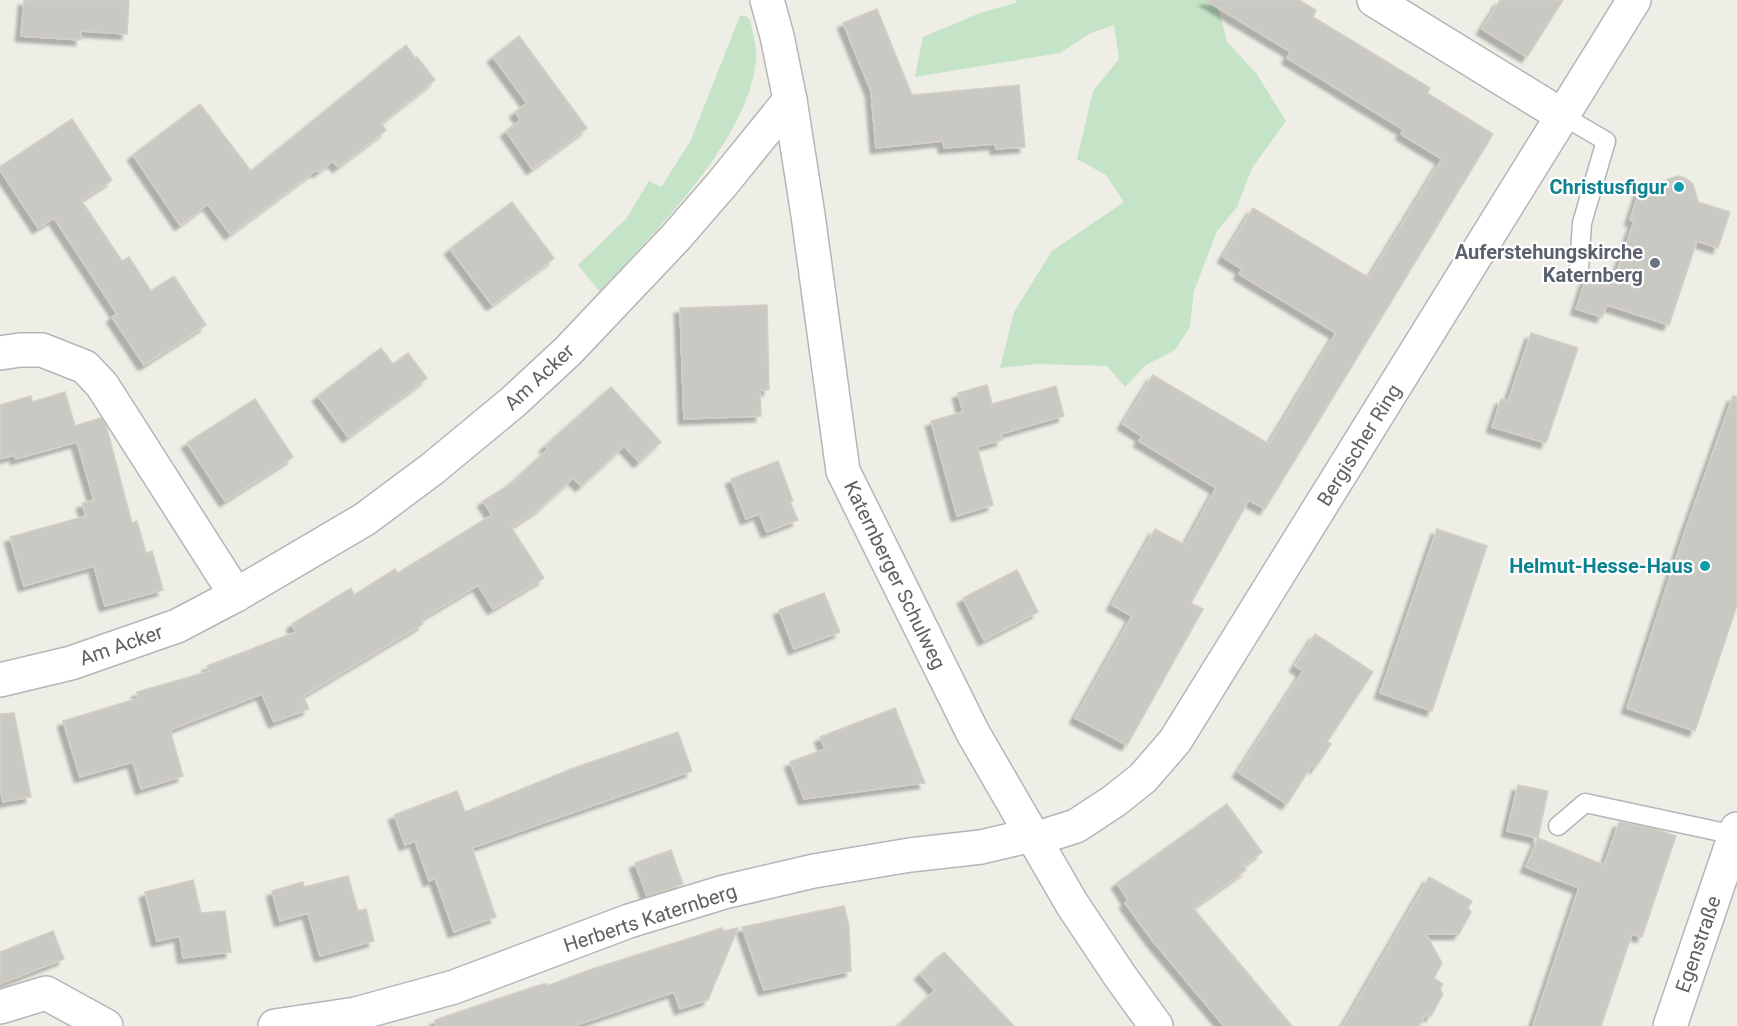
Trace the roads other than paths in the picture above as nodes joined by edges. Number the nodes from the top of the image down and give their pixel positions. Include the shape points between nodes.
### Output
1 (767, 0) edge
2 (1374, 0) edge
3 (1634, 0) edge
4 (790, 100) junction
5 (1563, 116) junction
6 (1579, 268) dead end
7 (0, 353) edge
8 (236, 595) junction
9 (0, 680) edge
10 (1558, 826) dead end
11 (1736, 832) edge
12 (1033, 837) junction
13 (0, 1007) edge
14 (106, 1026) edge
15 (275, 1026) edge
16 (1156, 1026) edge
17 (1670, 1026) edge

1 - 4 street, Katernberger Schulweg
2 - 5 street
3 - 5 street, Bergischer Ring
4 - 8 street, Am Acker via 676,237 568,351 513,402 365,519
4 - 12 street, Katernberger Schulweg via 843,471 973,733
5 - 6 lane via 1606,141 1582,223
5 - 12 street, Bergischer Ring via 1175,741 1143,778 1114,801 1076,825
7 - 8 street via 42,350 85,367 102,386
8 - 9 street, Am Acker via 167,629 71,663
10 - 11 lane via 1585,803
11 - 17 street, Egenstraße
12 - 15 street, Herberts Katernberg via 814,871 724,892 629,921 454,987 357,1014
12 - 16 street, Katernberger Schulweg via 1072,904
13 - 14 street via 46,993

